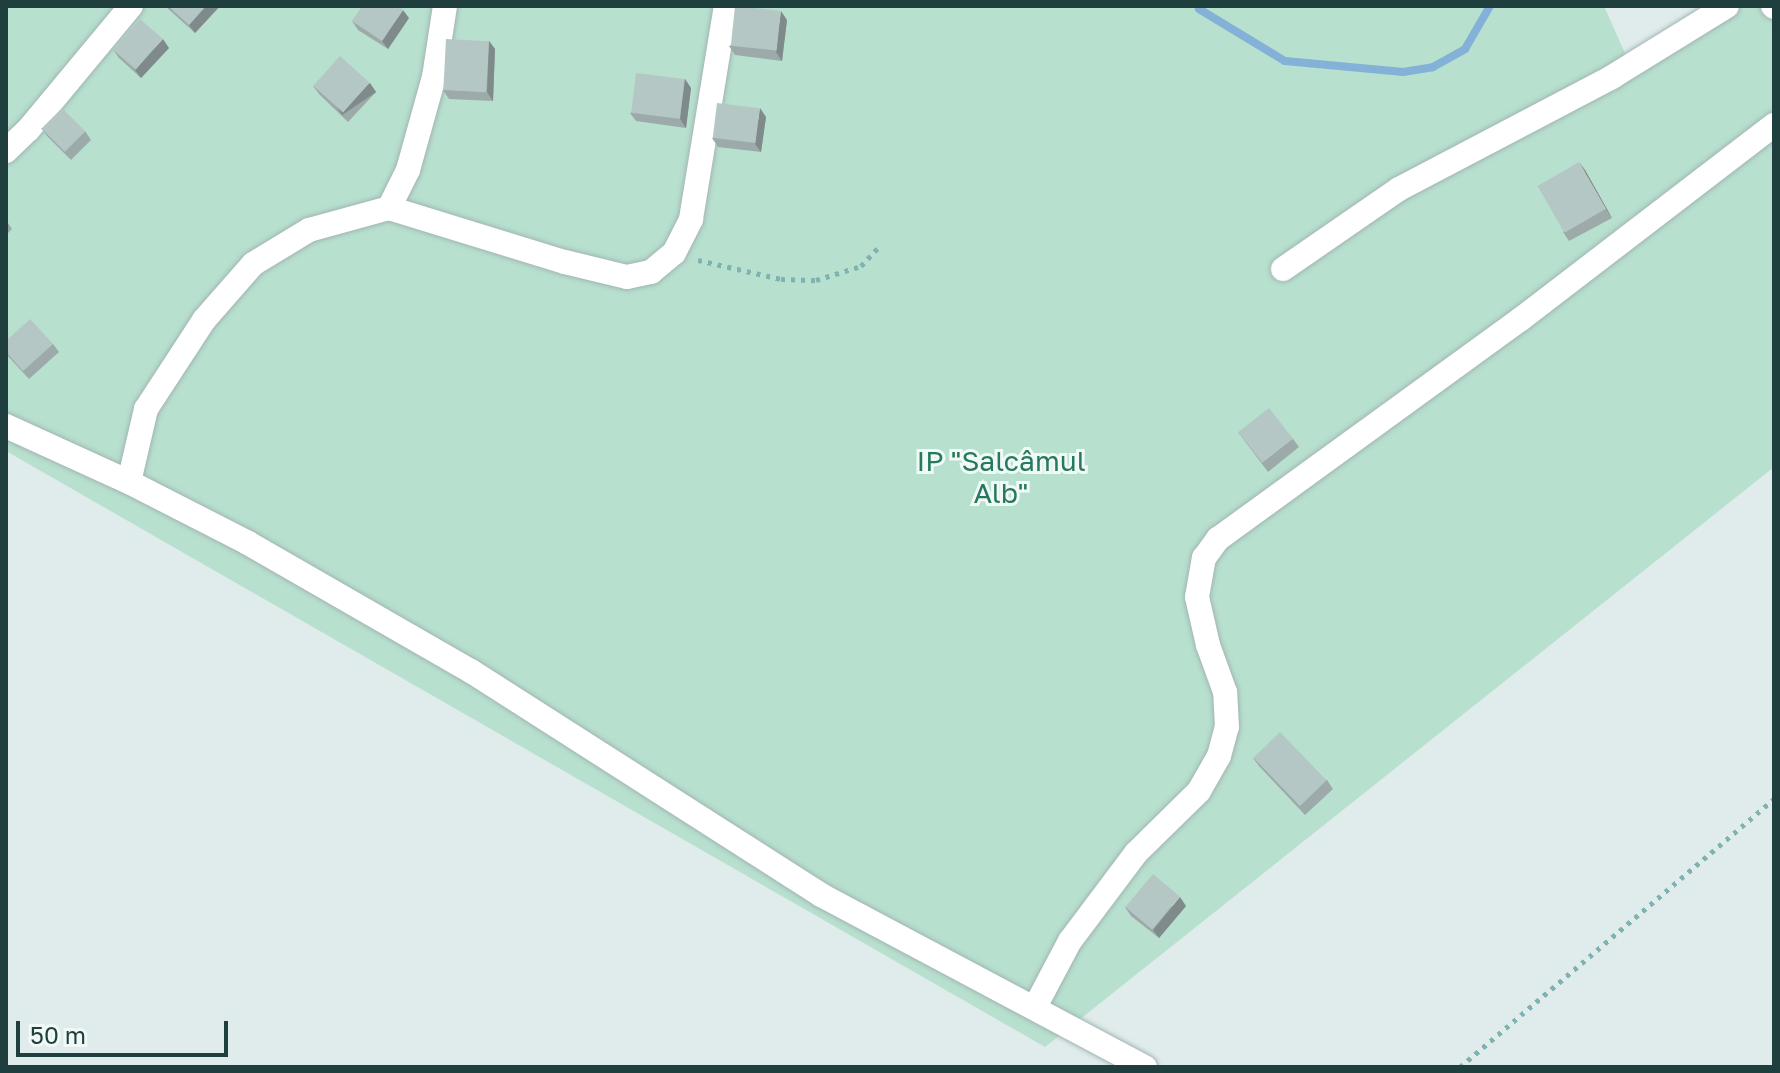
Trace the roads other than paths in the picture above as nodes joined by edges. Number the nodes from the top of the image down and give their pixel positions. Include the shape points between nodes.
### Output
1 (131, 6) edge
2 (445, 6) edge
3 (726, 6) edge
4 (1727, 6) edge
5 (1774, 125) edge
6 (6, 151) edge
7 (389, 208) junction
8 (1283, 269) dead end
9 (6, 426) edge
10 (129, 482) junction
11 (1035, 1007) junction
12 (1145, 1067) edge

1 - 6 street
2 - 7 street via 416,144
3 - 7 street via 691,219 674,253 651,272 627,277
4 - 8 street via 1612,77 1399,189
5 - 11 street via 1521,319 1218,539 1204,558 1197,597 1225,692 1227,727 1219,756 1199,791 1136,853 1070,941
7 - 10 street via 309,230 253,264 204,320 146,409
9 - 10 street
10 - 11 street via 248,543 471,671 821,895
11 - 12 street

